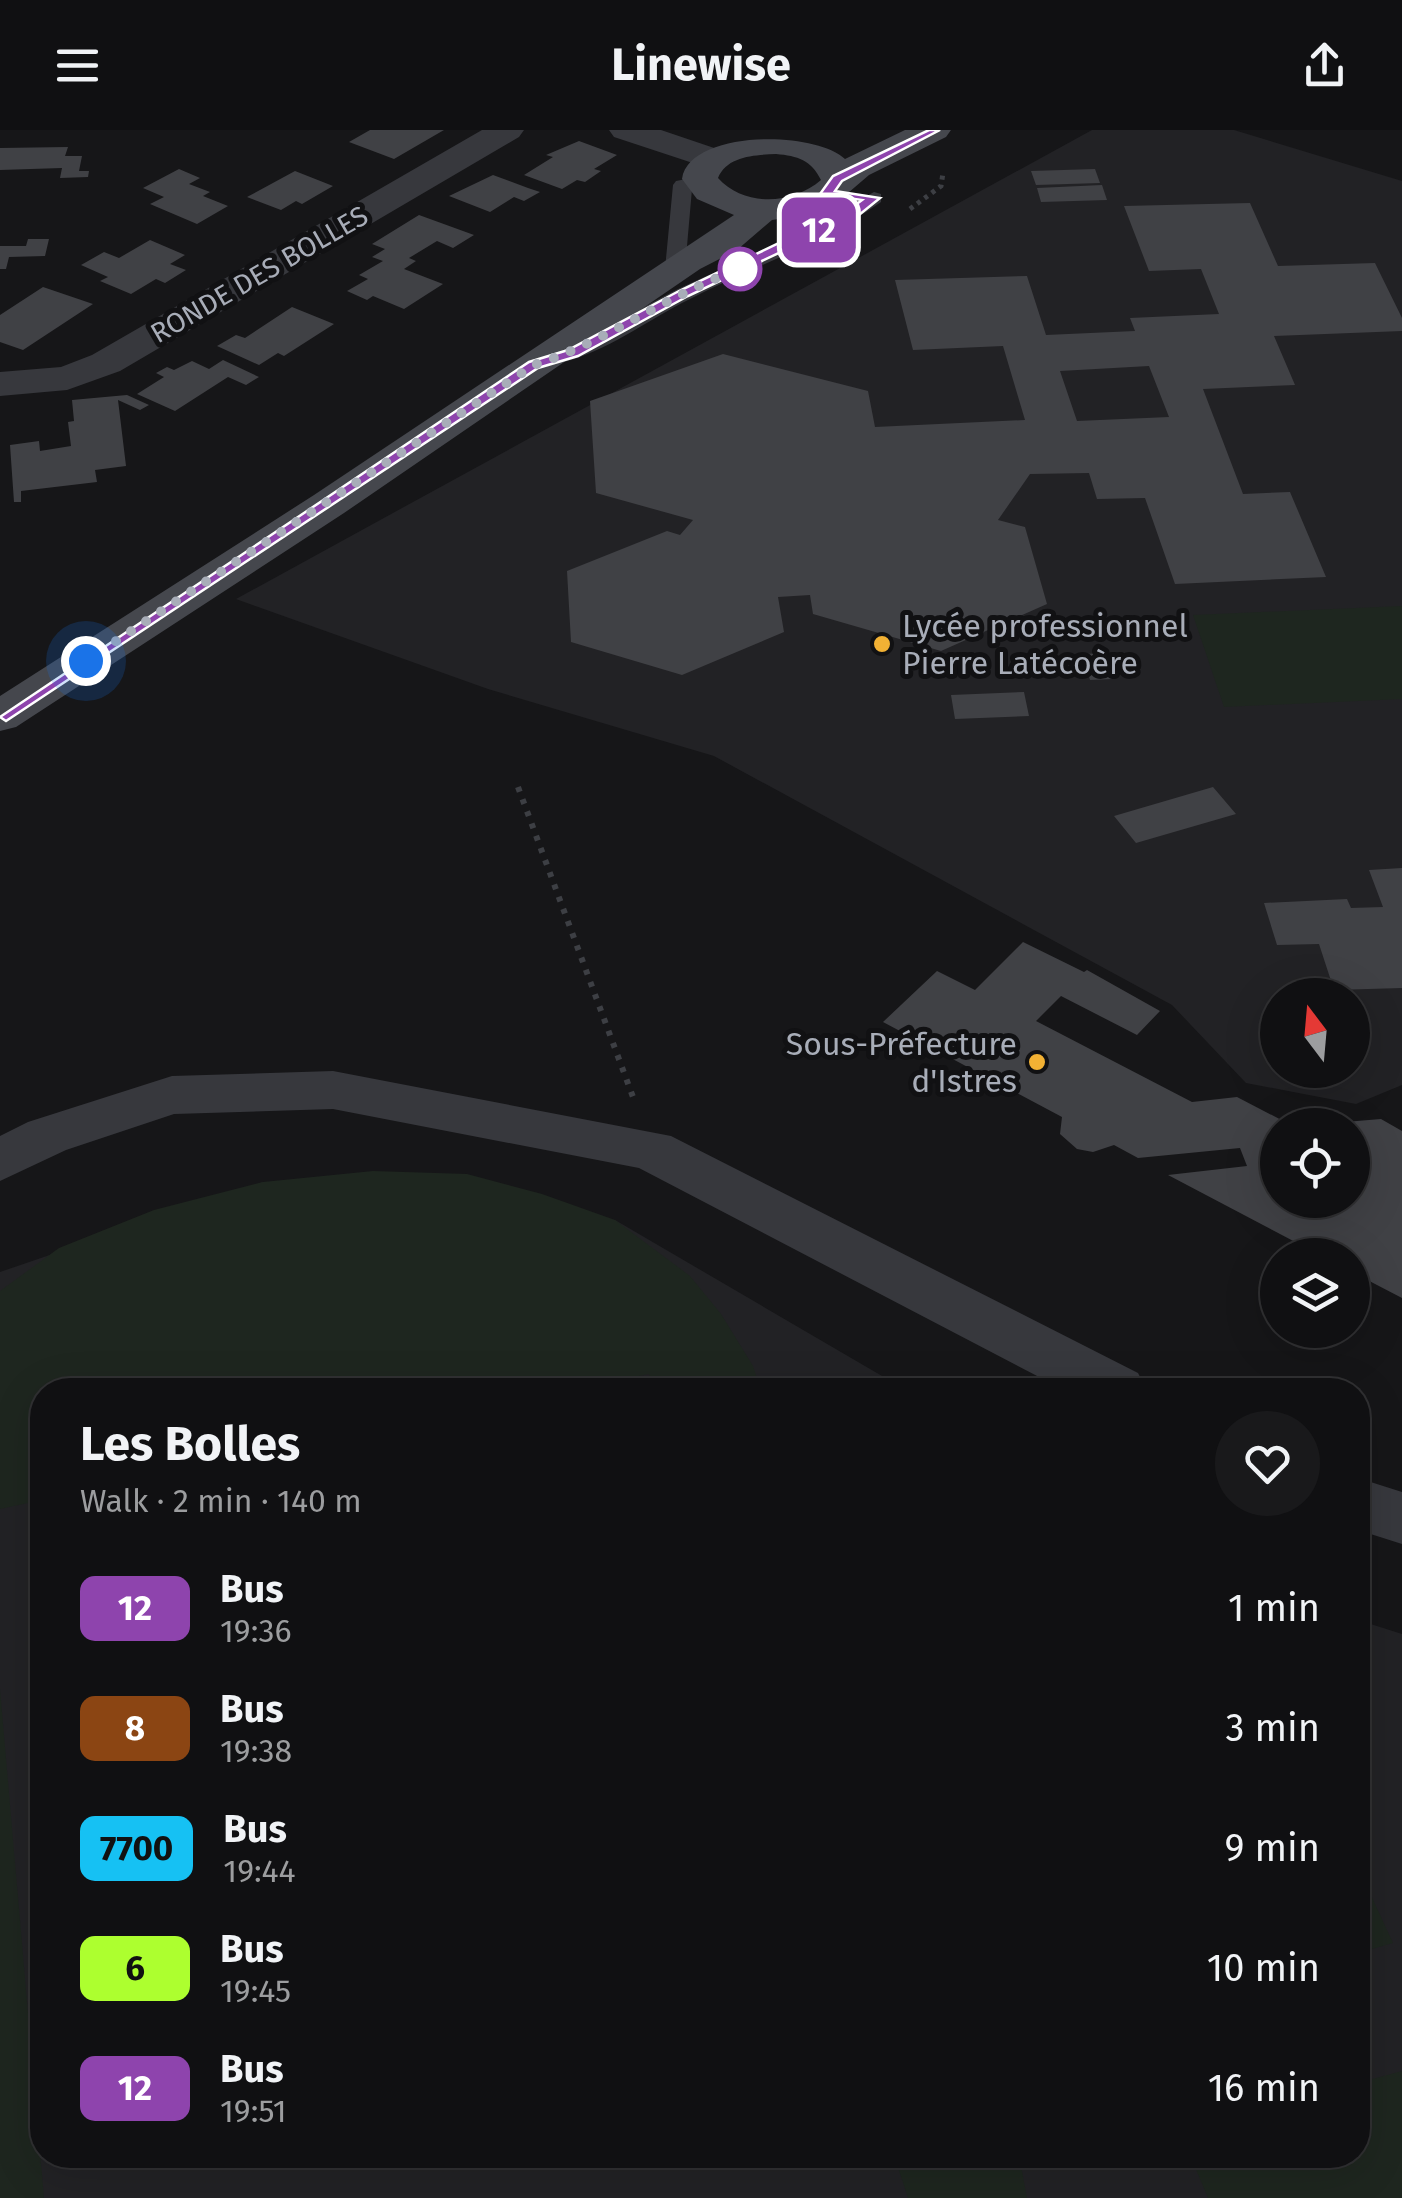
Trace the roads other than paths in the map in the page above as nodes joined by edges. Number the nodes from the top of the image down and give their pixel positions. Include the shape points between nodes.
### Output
1 (507, 130) edge
2 (626, 130) edge
3 (882, 130) edge
4 (934, 130) edge
5 (809, 150) junction
6 (704, 181) junction
7 (832, 186) junction
8 (764, 209) junction
9 (681, 265) junction
10 (534, 365) junction
11 (0, 384) edge
12 (0, 717) edge
13 (0, 1161) edge
14 (1095, 1378) edge
15 (1370, 1508) edge
16 (1402, 1518) edge

1 - 11 street, RONDE DES BOLLES via 106,363 67,378
2 - 6 street
3 - 5 main road
4 - 7 main road
5 - 6 main road via 748,144
5 - 7 main road via 829,160
6 - 8 main road
6 - 9 main road via 708,230
7 - 8 main road via 806,204
7 - 10 lane via 874,198 573,353
8 - 9 main road
9 - 10 main road
10 - 12 main road
13 - 14 street via 47,1136 172,1095 333,1090 652,1150
15 - 16 street

